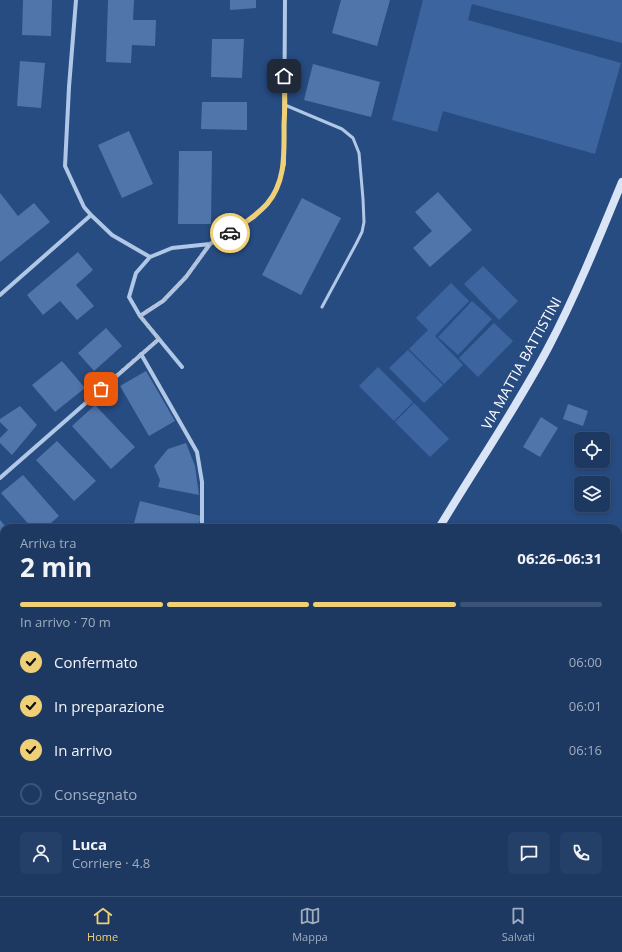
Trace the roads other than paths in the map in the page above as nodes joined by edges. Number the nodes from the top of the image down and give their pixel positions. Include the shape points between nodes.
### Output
1 (76, 0) edge
2 (285, 0) edge
3 (285, 105) junction
4 (622, 182) edge
5 (91, 215) junction
6 (210, 244) junction
7 (150, 257) junction
8 (0, 295) edge
9 (322, 307) dead end
10 (140, 316) junction
11 (159, 339) junction
12 (141, 354) junction
13 (182, 367) dead end
14 (0, 478) edge
15 (202, 524) edge
16 (443, 524) edge

1 - 5 street via 65,166 84,207
2 - 3 street
3 - 6 street via 284,164 275,192 254,217
3 - 9 lane via 342,129 353,138 359,153 364,222 362,232
4 - 16 main road, VIA MATTIA BATTISTINI via 582,276 547,349
5 - 7 street via 112,235
5 - 8 street
6 - 7 street via 172,248
6 - 10 street via 186,277 163,301
7 - 10 street via 136,273 129,297
10 - 11 street
11 - 12 street
11 - 13 street
12 - 14 street
12 - 15 street via 197,452 202,482

